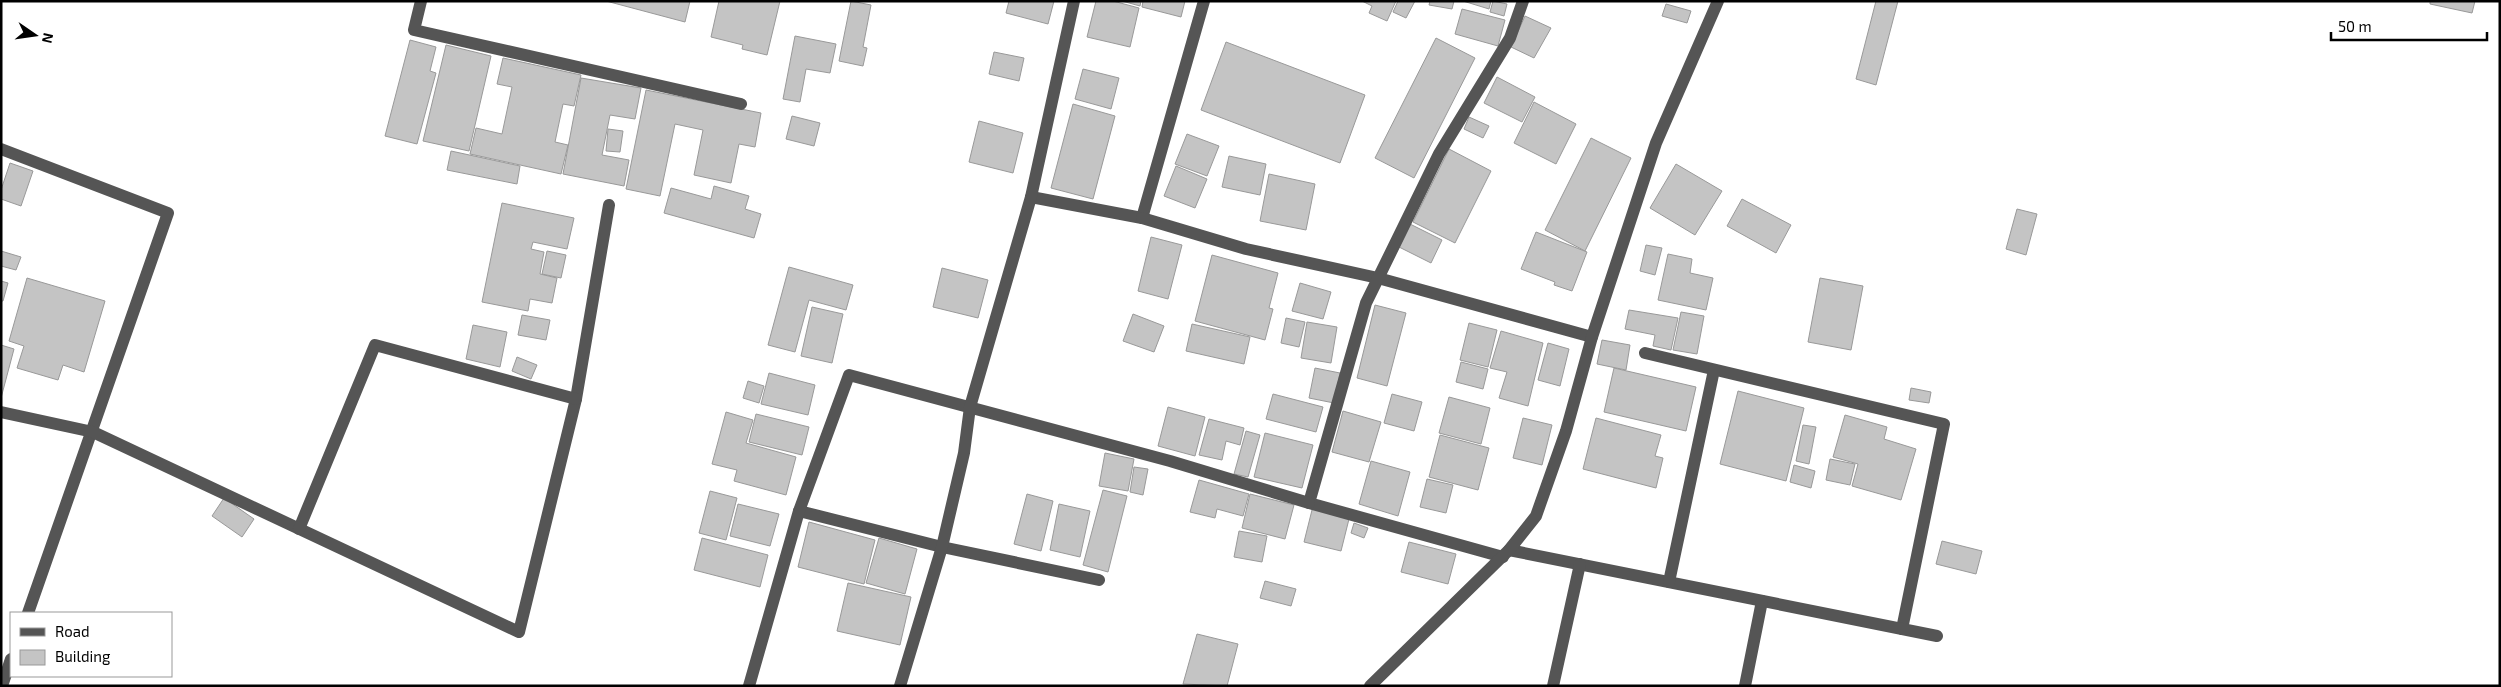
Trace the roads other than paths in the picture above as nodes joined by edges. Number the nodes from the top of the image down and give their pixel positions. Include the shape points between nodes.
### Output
1 (421, 1) edge
2 (1074, 1) edge
3 (1204, 1) edge
4 (1523, 1) edge
5 (1718, 1) edge
6 (741, 104) dead end
7 (1, 149) edge
8 (1031, 198) junction
9 (609, 205) dead end
10 (1142, 218) junction
11 (1378, 278) junction
12 (1592, 337) junction
13 (1645, 353) dead end
14 (1714, 370) junction
15 (576, 398) junction
16 (970, 406) junction
17 (1, 412) edge
18 (92, 432) junction
19 (1309, 503) junction
20 (799, 511) junction
21 (299, 529) junction
22 (942, 547) junction
23 (1506, 554) junction
24 (1580, 564) junction
25 (1099, 580) dead end
26 (1669, 582) junction
27 (1762, 601) junction
28 (28, 612) edge
29 (1902, 628) junction
30 (1937, 636) dead end
31 (10, 662) edge
32 (2, 686) edge
33 (748, 686) edge
34 (900, 686) edge
35 (1370, 686) edge
36 (1553, 686) edge
37 (1745, 686) edge

1 - 6 street via 414,30
2 - 8 street
3 - 10 street
4 - 11 street via 1510,38 1439,154
5 - 12 street via 1656,143
7 - 18 street via 168,213
8 - 10 street
8 - 16 street
9 - 15 street
10 - 11 street via 1246,249
11 - 12 street
11 - 19 street via 1366,303
12 - 23 street via 1550,481 1536,516
13 - 14 street
14 - 26 street
14 - 29 street via 1944,424
15 - 21 street via 374,345
15 - 21 street via 519,632
16 - 19 street
16 - 20 street via 849,376
16 - 22 street via 964,452
17 - 18 street
18 - 21 street
18 - 28 street
19 - 23 street
20 - 22 street
20 - 33 street
22 - 25 street
22 - 34 street
23 - 24 street
23 - 35 street
24 - 26 street
24 - 36 street
26 - 27 street
27 - 29 street
27 - 37 street
29 - 30 street
31 - 32 street

